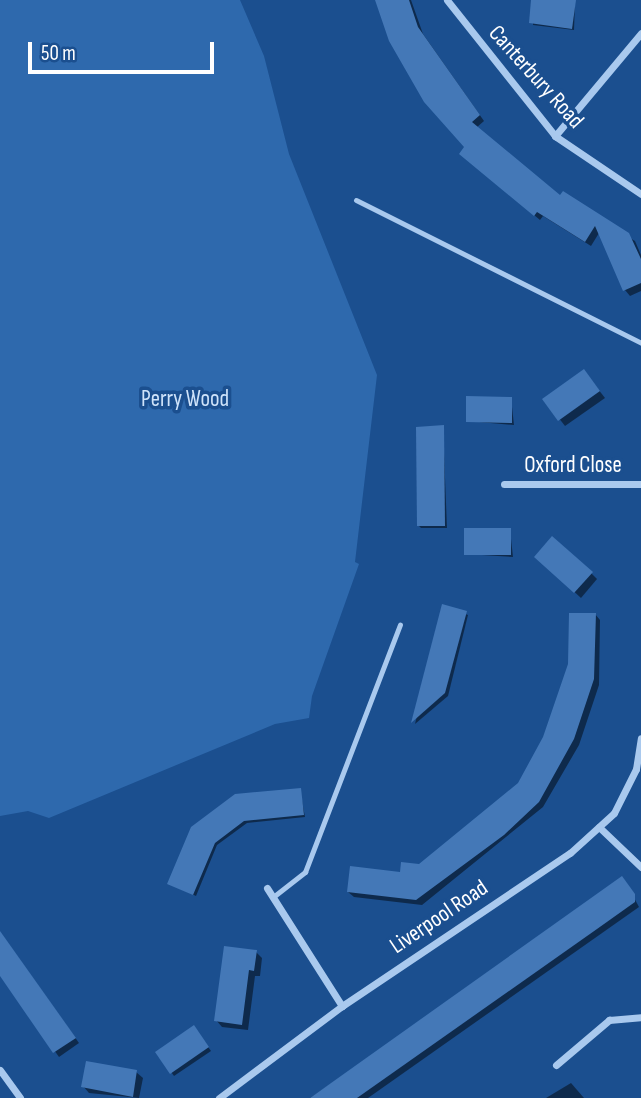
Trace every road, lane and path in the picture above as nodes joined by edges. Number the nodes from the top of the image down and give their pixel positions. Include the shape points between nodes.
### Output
1 (447, 0) edge
2 (641, 33) edge
3 (555, 136) junction
4 (641, 194) edge
5 (356, 200) dead end
6 (641, 343) edge
7 (505, 484) dead end
8 (641, 484) edge
9 (400, 625) dead end
10 (641, 738) edge
11 (599, 827) junction
12 (641, 867) edge
13 (267, 888) dead end
14 (273, 897) junction
15 (342, 1006) junction
16 (641, 1017) edge
17 (556, 1065) dead end
18 (0, 1070) edge
19 (20, 1098) edge
20 (219, 1098) edge

1 - 3 street, Canterbury Road
2 - 3 street
3 - 4 street, Canterbury Road
5 - 6 lane
7 - 8 street, Oxford Close
9 - 14 lane via 304,872
10 - 11 street, Liverpool Road via 636,769 614,813
11 - 12 street
11 - 15 street, Liverpool Road via 570,853
13 - 14 street
14 - 15 street
15 - 20 street, Liverpool Road
16 - 17 street via 609,1020
18 - 19 street

